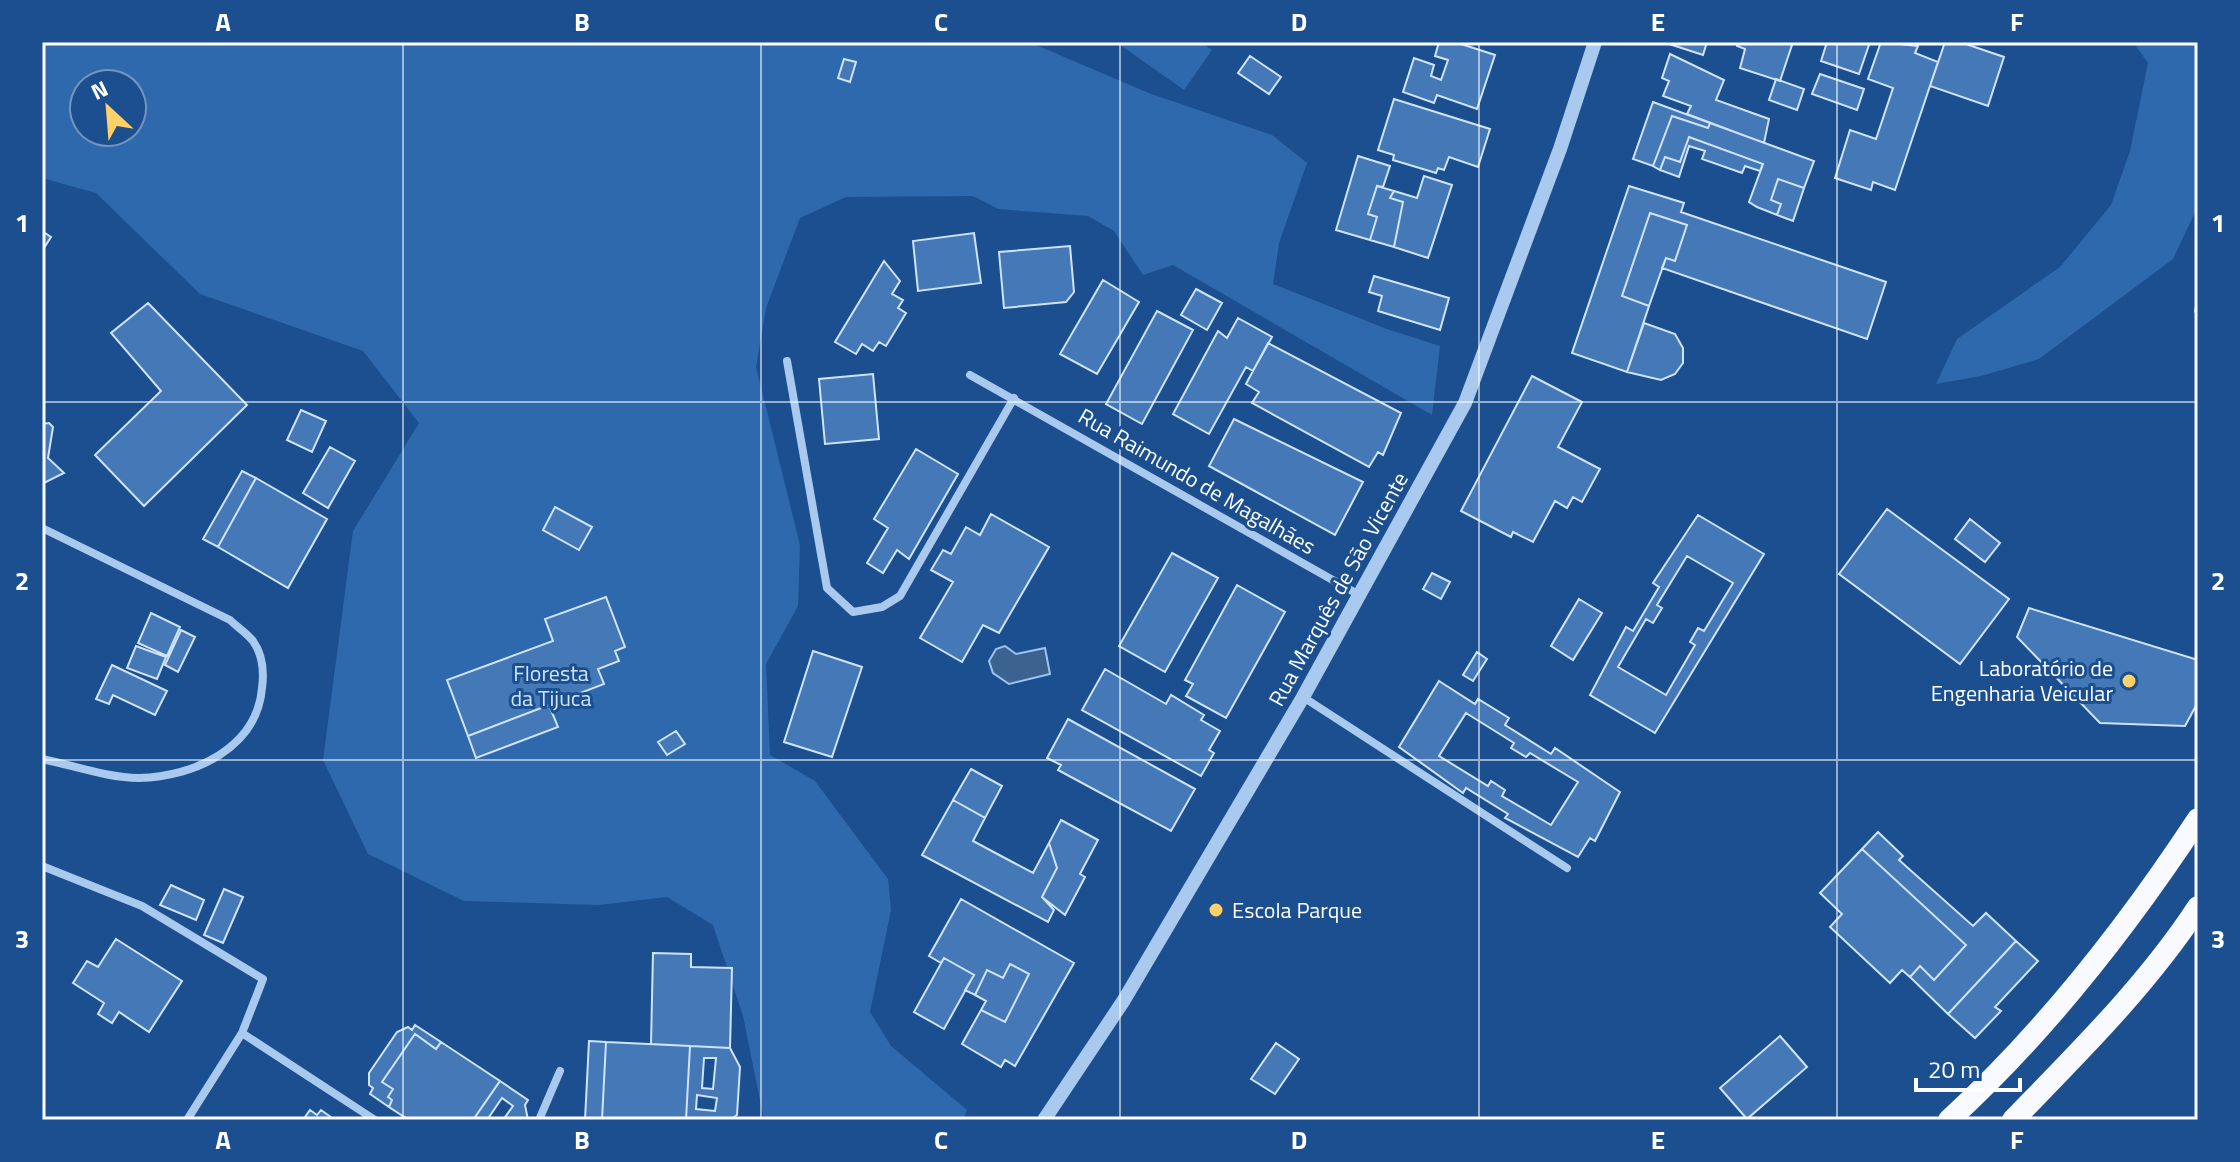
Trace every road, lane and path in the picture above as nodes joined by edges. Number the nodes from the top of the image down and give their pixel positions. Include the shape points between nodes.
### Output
1 (1595, 42) edge
2 (787, 361) dead end
3 (970, 375) dead end
4 (1014, 398) junction
5 (42, 528) edge
6 (1361, 596) junction
7 (1303, 697) junction
8 (42, 759) edge
9 (2198, 819) edge
10 (42, 866) edge
11 (1567, 868) dead end
12 (2198, 907) edge
13 (242, 1033) junction
14 (560, 1071) dead end
15 (187, 1120) edge
16 (375, 1120) edge
17 (539, 1120) edge
18 (1044, 1120) edge
19 (1949, 1120) edge
20 (2013, 1120) edge

1 - 6 street, Rua Marquês de São Vicente via 1465,403
2 - 4 street via 827,588 853,612 882,607 900,596
3 - 4 street, Rua Raimundo de Magalhães
4 - 6 street, Rua Raimundo de Magalhães
5 - 8 street via 230,620 254,642 264,671 250,729 224,753 182,771 138,778
6 - 7 street, Rua Marquês de São Vicente
7 - 11 street
7 - 18 street, Rua Marquês de São Vicente via 1124,1000
9 - 19 highway via 2079,982
10 - 13 street via 142,906 263,979
12 - 20 highway via 2069,1063
13 - 15 street
13 - 16 street
14 - 17 street

